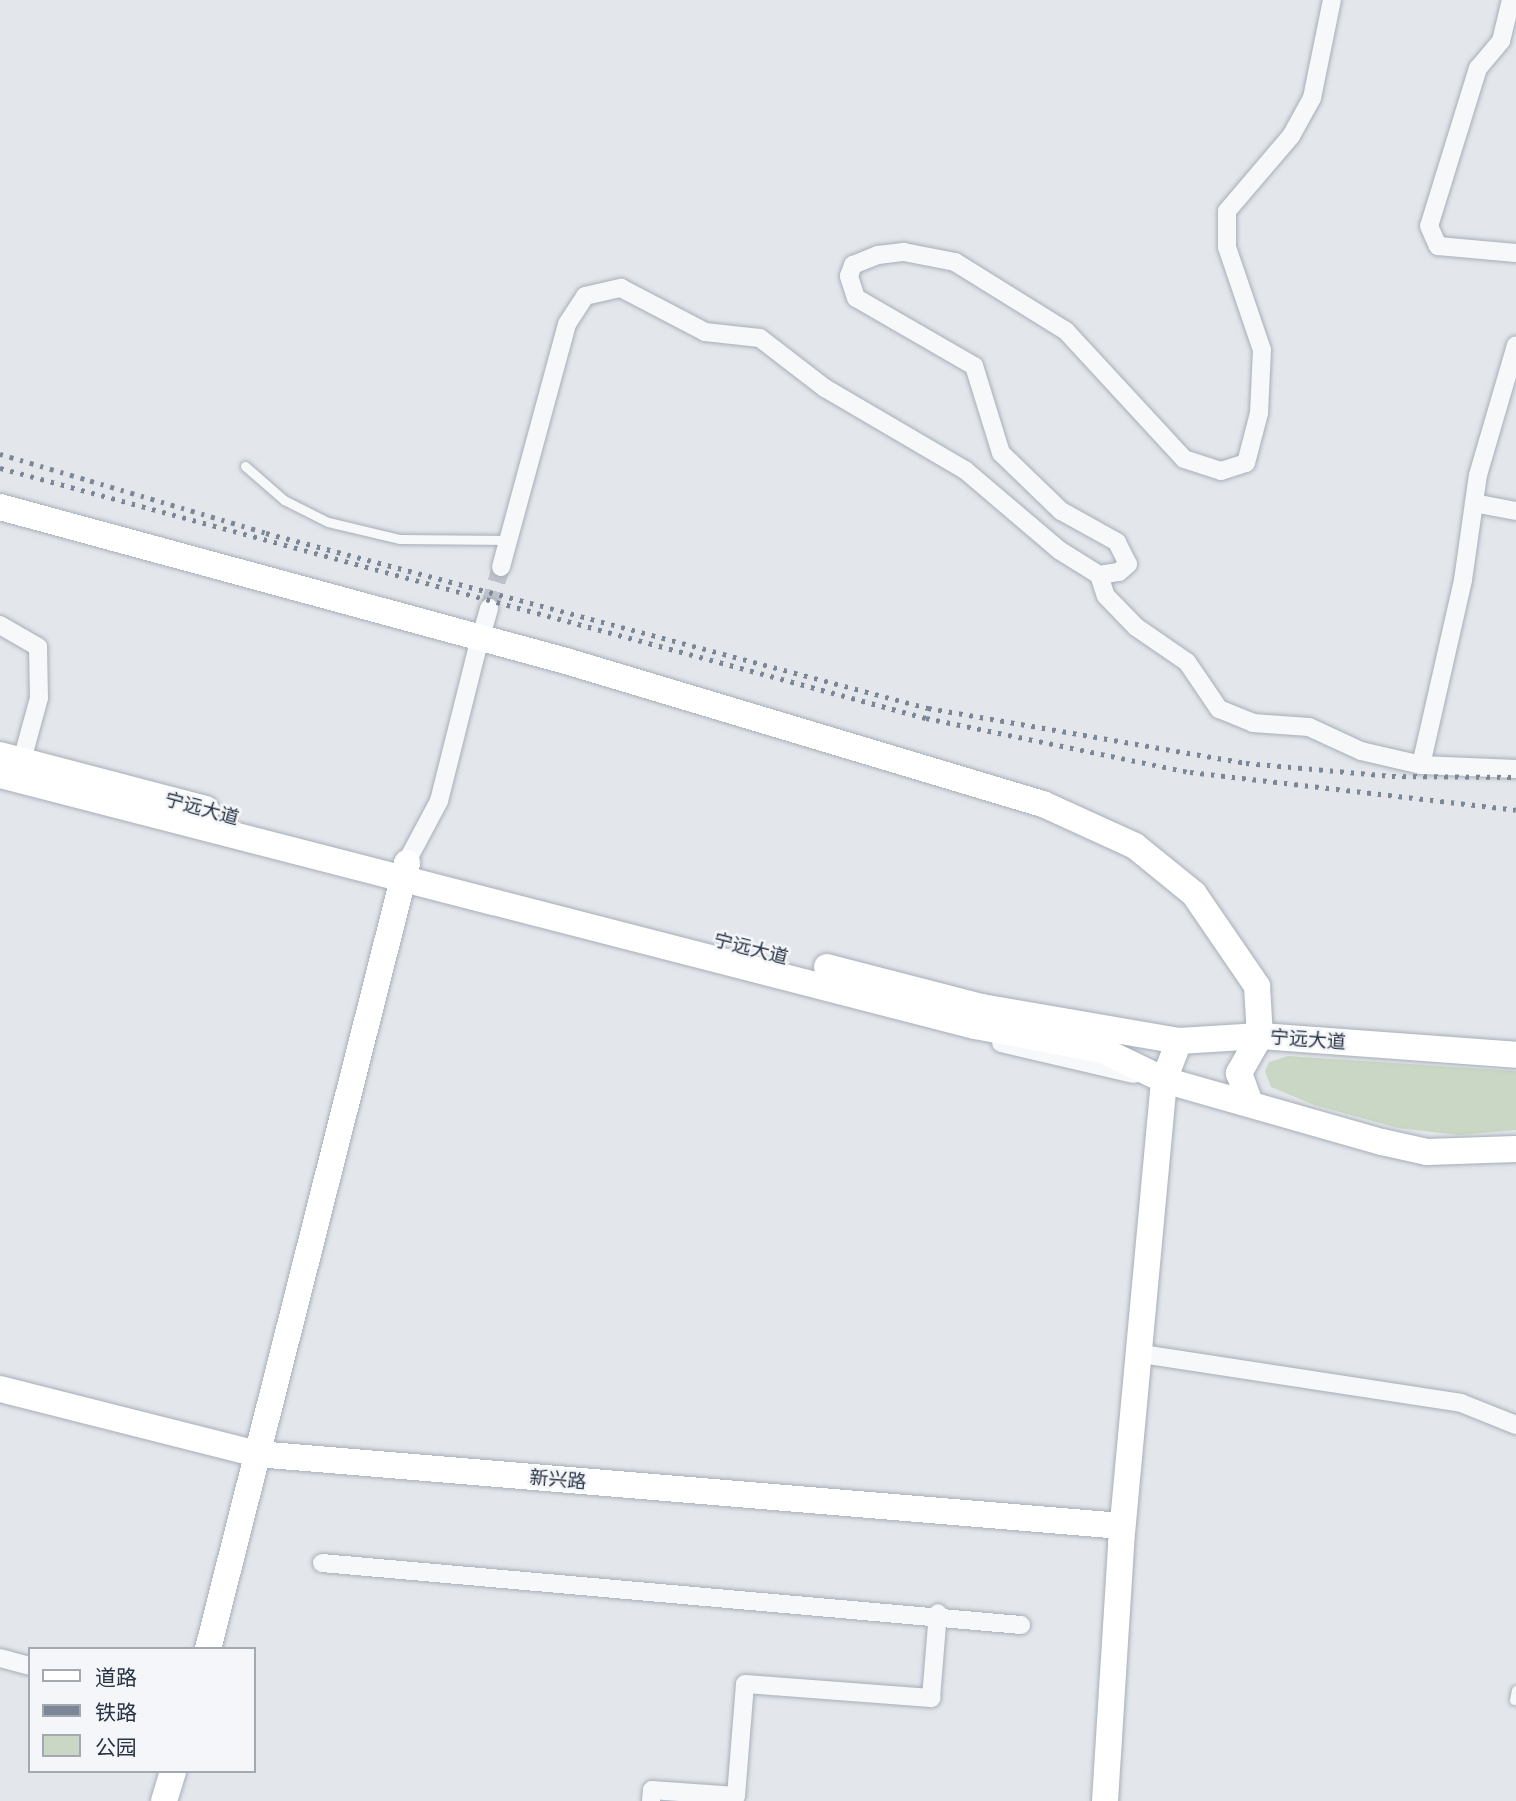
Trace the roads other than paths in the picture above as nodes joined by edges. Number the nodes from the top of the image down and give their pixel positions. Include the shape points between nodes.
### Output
1 (1332, 0) edge
2 (1511, 0) edge
3 (1516, 253) edge
4 (1516, 345) edge
5 (246, 466) dead end
6 (1474, 503) junction
7 (0, 507) edge
8 (1516, 511) edge
9 (509, 540) junction
10 (501, 567) tunnel mouth
11 (1099, 575) junction
12 (489, 608) tunnel mouth
13 (0, 625) edge
14 (484, 626) dead end
15 (477, 650) dead end
16 (7, 763) edge
17 (1421, 765) junction
18 (1516, 769) edge
19 (0, 788) edge
20 (404, 876) junction
21 (1260, 1036) junction
22 (1179, 1041) junction
23 (1516, 1055) edge
24 (1164, 1080) junction
25 (1249, 1101) junction
26 (1516, 1149) edge
27 (1142, 1354) junction
28 (0, 1389) edge
29 (0, 1404) edge
30 (1516, 1425) edge
31 (256, 1461) junction
32 (1122, 1535) junction
33 (322, 1563) dead end
34 (938, 1613) junction
35 (1021, 1625) dead end
36 (209, 1647) edge
37 (0, 1658) edge
38 (28, 1665) edge
39 (172, 1773) edge
40 (164, 1801) edge
41 (651, 1801) edge
42 (1105, 1801) edge

1 - 11 street via 1312,98 1291,136 1227,211 1227,247 1262,349 1259,413 1246,463 1221,471 1184,459 1066,331 955,262 904,252 878,255 853,265 849,276 856,298 974,366 986,389 996,442 1016,474 1126,553 1128,564 1119,572
2 - 3 street via 1501,41 1478,68 1429,226 1438,246
4 - 6 street via 1491,414
5 - 9 lane via 284,500 328,522 400,539
6 - 8 street
6 - 17 street via 1447,660
7 - 21 main road via 566,661 1043,804 1135,846 1194,894 1258,986
9 - 10 street
9 - 11 street via 567,324 586,296 621,288 705,332 760,338 825,388 965,470 1059,550
11 - 17 street via 1106,596 1136,627 1187,662 1219,709 1254,723 1309,727 1361,751
12 - 14 street
13 - 16 street via 38,647 39,698
15 - 20 street via 439,801
16 - 20 main road, 宁远大道
17 - 18 street
19 - 20 street, 宁远大道
20 - 22 main road, 宁远大道 via 982,1007
20 - 24 main road, 宁远大道 via 975,1026 1102,1050
20 - 31 main road
21 - 22 main road, 宁远大道
21 - 23 main road, 宁远大道
21 - 25 main road via 1242,1059
22 - 24 main road
24 - 25 main road, 宁远大道
24 - 27 main road
25 - 26 main road, 宁远大道 via 1427,1152
27 - 30 street via 1461,1403
27 - 32 main road
28 - 31 main road, 新兴路
29 - 31 main road, 新兴路
31 - 32 main road, 新兴路
31 - 36 main road
32 - 42 main road
33 - 34 street
34 - 35 street
34 - 41 street via 931,1698 745,1684 736,1796 652,1790
37 - 38 street
39 - 40 main road

